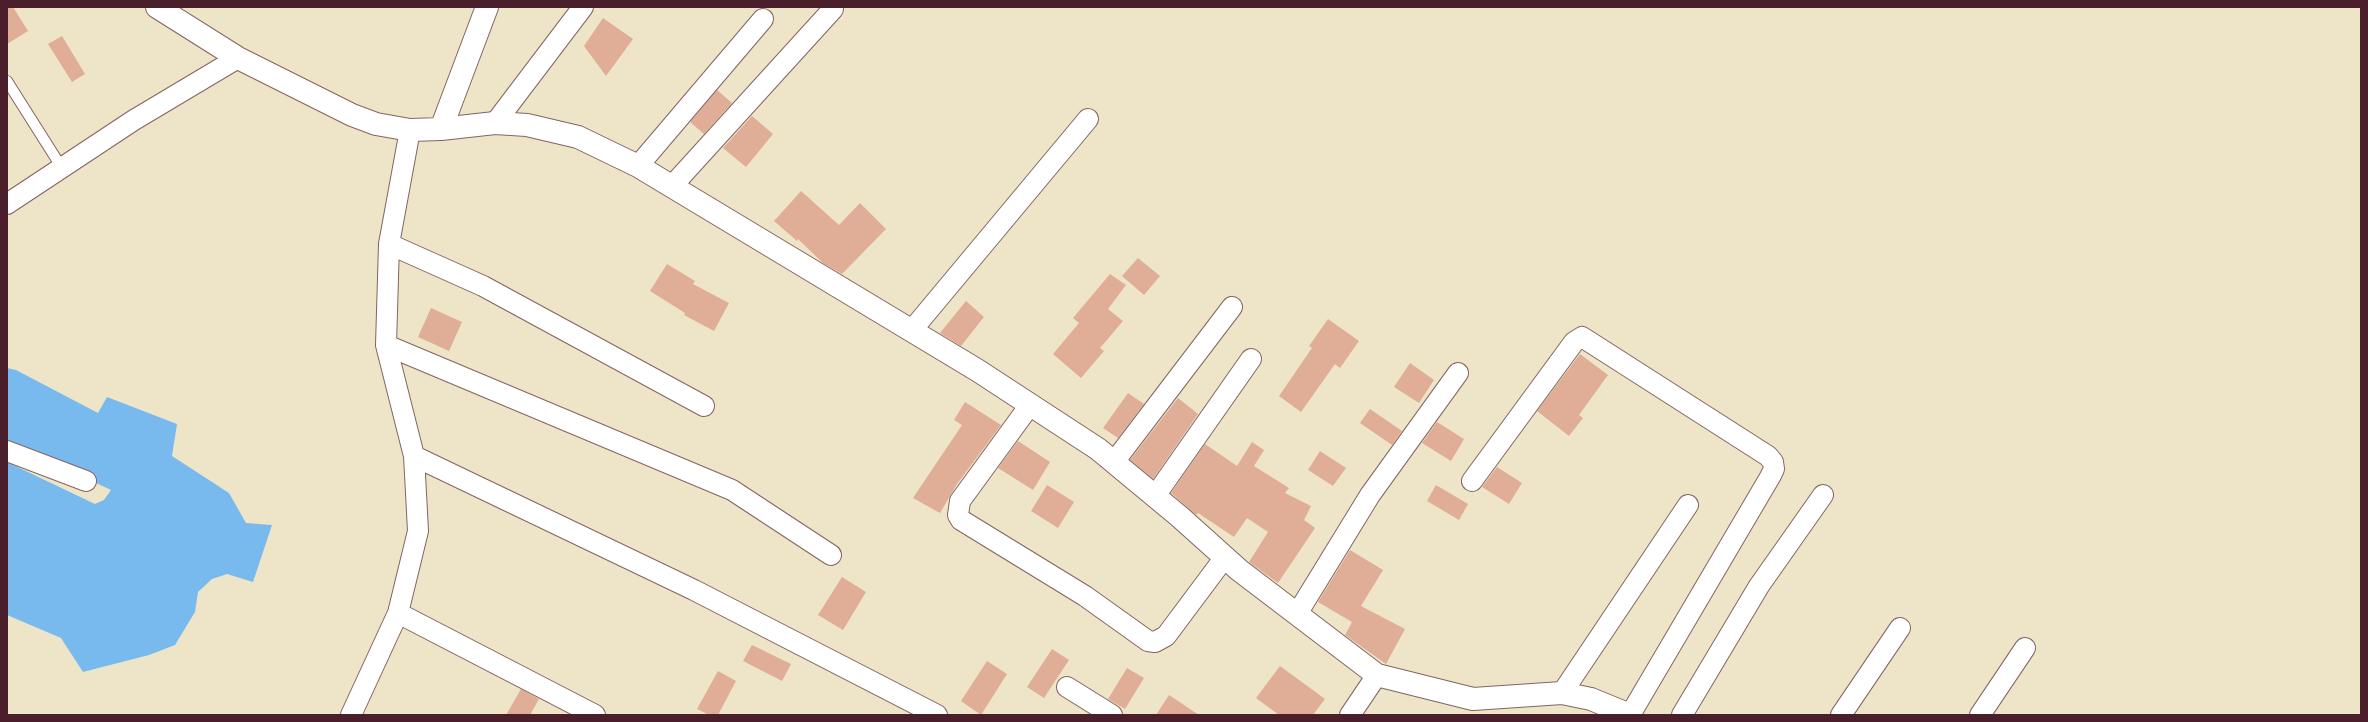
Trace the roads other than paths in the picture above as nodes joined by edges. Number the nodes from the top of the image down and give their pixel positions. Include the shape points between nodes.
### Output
1 (157, 7) edge
2 (487, 7) edge
3 (583, 7) edge
4 (833, 8) dead end
5 (763, 19) dead end
6 (238, 58) junction
7 (7, 81) edge
8 (1088, 119) dead end
9 (495, 123) junction
10 (441, 129) junction
11 (410, 130) junction
12 (638, 166) junction
13 (62, 168) junction
14 (672, 186) junction
15 (7, 204) edge
16 (389, 244) junction
17 (1232, 307) dead end
18 (912, 330) junction
19 (386, 345) junction
20 (1252, 359) dead end
21 (1458, 373) dead end
22 (1030, 405) junction
23 (704, 406) dead end
24 (7, 451) edge
25 (414, 456) junction
26 (1114, 462) junction
27 (86, 481) dead end
28 (1472, 481) dead end
29 (1823, 495) dead end
30 (1155, 496) junction
31 (1688, 505) dead end
32 (831, 555) dead end
33 (1225, 558) junction
34 (398, 613) junction
35 (1296, 614) junction
36 (1900, 628) dead end
37 (2025, 648) dead end
38 (1377, 675) junction
39 (1067, 687) dead end
40 (1562, 693) junction
41 (351, 715) edge
42 (595, 715) edge
43 (937, 715) edge
44 (1112, 715) edge
45 (1350, 715) edge
46 (1630, 715) edge
47 (1682, 715) edge
48 (1841, 715) edge
49 (1980, 715) edge

1 - 6 street
2 - 10 street
3 - 9 street
4 - 14 street
5 - 12 street
6 - 11 street via 364,120
6 - 13 street via 134,120
7 - 13 lane
8 - 18 street
9 - 10 street
9 - 12 street via 527,125 578,137
10 - 11 street
11 - 16 street
12 - 14 street
13 - 15 street
14 - 18 street
16 - 19 street
16 - 23 street via 483,286
17 - 26 street
18 - 22 street
19 - 25 street
19 - 32 street via 732,490
20 - 30 street
21 - 35 street via 1370,494
22 - 26 street
22 - 33 street via 960,501 958,515 961,520 1085,596 1148,641 1155,642 1166,636
24 - 27 street
25 - 34 street via 418,531
25 - 43 street via 694,590
26 - 30 street
28 - 46 street via 1574,342 1582,337 1768,456 1773,462 1774,469 1770,477
29 - 47 street via 1759,586
30 - 33 street
31 - 40 street
33 - 35 street
34 - 41 street
34 - 42 street
35 - 38 street
36 - 48 street
37 - 49 street
38 - 40 street via 1473,699
38 - 45 street
39 - 44 street
40 - 46 street via 1591,699

